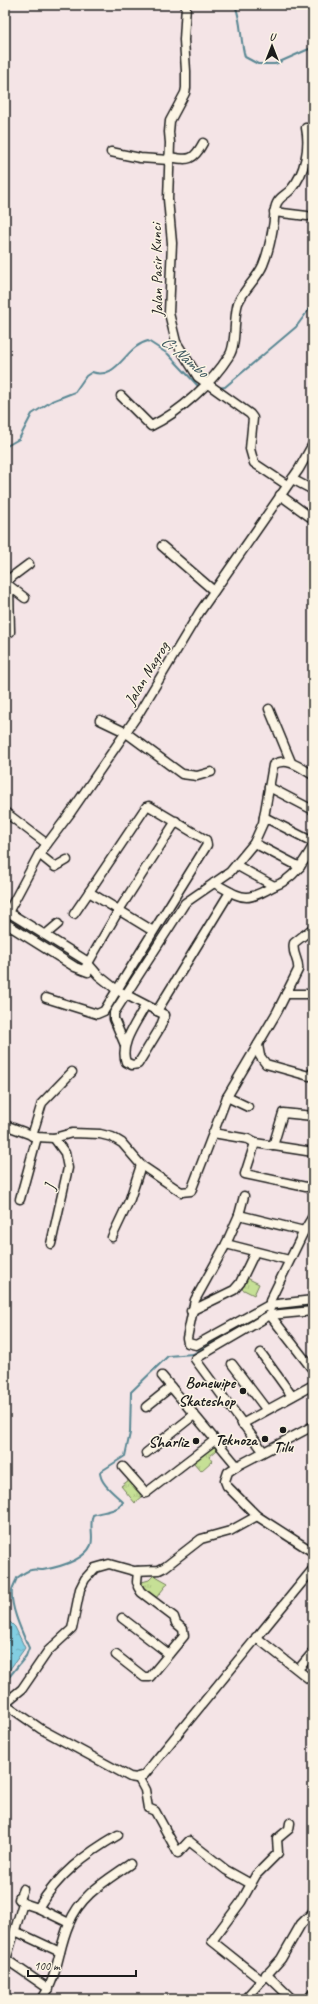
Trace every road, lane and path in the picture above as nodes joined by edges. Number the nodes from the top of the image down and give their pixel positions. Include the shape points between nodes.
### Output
1 (186, 5) edge
2 (306, 128) dead end
3 (203, 143) dead end
4 (112, 152) dead end
5 (169, 158) junction
6 (274, 212) junction
7 (308, 216) dead end
8 (208, 388) junction
9 (121, 396) dead end
10 (313, 444) edge
11 (310, 453) edge
12 (289, 482) junction
13 (313, 490) edge
14 (280, 495) junction
15 (313, 519) edge
16 (162, 546) dead end
17 (28, 564) dead end
18 (6, 584) edge
19 (214, 591) junction
20 (25, 598) dead end
21 (10, 632) dead end
22 (269, 709) dead end
23 (100, 720) dead end
24 (125, 732) junction
25 (291, 762) junction
26 (211, 772) dead end
27 (313, 775) edge
28 (268, 787) junction
29 (313, 810) edge
30 (5, 812) edge
31 (264, 816) junction
32 (176, 821) junction
33 (313, 842) edge
34 (254, 843) junction
35 (47, 844) junction
36 (313, 846) edge
37 (39, 854) junction
38 (67, 860) dead end
39 (236, 865) junction
40 (300, 867) junction
41 (214, 883) junction
42 (274, 886) junction
43 (89, 892) junction
44 (230, 892) junction
45 (119, 910) junction
46 (74, 914) dead end
47 (7, 915) edge
48 (5, 923) edge
49 (58, 924) dead end
50 (313, 928) edge
51 (153, 931) junction
52 (45, 935) junction
53 (87, 967) junction
54 (117, 990) junction
55 (286, 994) junction
56 (313, 994) edge
57 (126, 995) junction
58 (46, 998) dead end
59 (145, 1006) junction
60 (157, 1012) junction
61 (125, 1045) junction
62 (258, 1045) junction
63 (72, 1072) dead end
64 (313, 1072) edge
65 (227, 1097) junction
66 (248, 1107) dead end
67 (313, 1116) edge
68 (5, 1125) edge
69 (213, 1133) junction
70 (35, 1136) junction
71 (54, 1138) junction
72 (255, 1143) junction
73 (273, 1146) junction
74 (313, 1152) edge
75 (140, 1165) junction
76 (306, 1187) dead end
77 (244, 1196) dead end
78 (20, 1199) dead end
79 (239, 1215) junction
80 (312, 1217) edge
81 (304, 1231) junction
82 (112, 1237) dead end
83 (51, 1244) dead end
84 (226, 1244) junction
85 (255, 1252) junction
86 (289, 1260) junction
87 (313, 1300) edge
88 (269, 1304) junction
89 (191, 1311) junction
90 (313, 1311) edge
91 (270, 1315) junction
92 (261, 1353) dead end
93 (232, 1364) dead end
94 (313, 1370) edge
95 (162, 1376) dead end
96 (313, 1385) edge
97 (171, 1387) junction
98 (292, 1396) junction
99 (146, 1407) dead end
100 (266, 1409) junction
101 (194, 1415) junction
102 (242, 1424) junction
103 (313, 1426) edge
104 (215, 1440) junction
105 (264, 1451) junction
106 (146, 1453) dead end
107 (237, 1466) junction
108 (123, 1467) dead end
109 (257, 1516) junction
110 (313, 1552) edge
111 (313, 1569) edge
112 (138, 1571) junction
113 (122, 1618) dead end
114 (256, 1636) junction
115 (313, 1652) edge
116 (169, 1654) junction
117 (116, 1655) dead end
118 (302, 1666) dead end
119 (313, 1682) edge
120 (5, 1703) edge
121 (138, 1777) junction
122 (290, 1823) dead end
123 (118, 1835) dead end
124 (130, 1864) dead end
125 (251, 1884) junction
126 (23, 1889) dead end
127 (23, 1903) junction
128 (38, 1908) junction
129 (313, 1912) edge
130 (69, 1923) junction
131 (16, 1931) junction
132 (60, 1952) junction
133 (6, 1961) edge
134 (263, 1977) junction
135 (49, 1989) junction
136 (313, 1993) edge
137 (42, 1999) edge
138 (245, 1999) edge
139 (292, 1999) edge
140 (308, 1999) edge

1 - 5 street, Jalan Pasir Kunci via 186,88 170,121
2 - 6 street via 308,146 299,177 292,189 276,203
3 - 5 street via 193,158
4 - 5 street via 140,158
5 - 8 street, Jalan Pasir Kunci via 168,199 172,243 169,312 176,342
6 - 7 street
6 - 8 street via 262,267 239,302 232,352
8 - 9 street via 164,420 151,426
8 - 12 street, Jalan Pasir Kunci via 248,411 253,418 250,449 254,464
10 - 11 street, Jalan Nagrog
11 - 12 street, Jalan Nagrog
12 - 13 street
12 - 14 street, Jalan Nagrog
14 - 15 street
14 - 19 street, Jalan Nagrog
16 - 19 street
17 - 18 street
18 - 20 street
18 - 21 street
19 - 24 street, Jalan Nagrog
22 - 25 street
23 - 24 street
24 - 26 street via 182,774 197,776
24 - 35 street, Jalan Nagrog
25 - 27 street
25 - 28 street via 273,765
28 - 29 street
28 - 31 street
30 - 35 street
31 - 33 street
31 - 34 street
32 - 43 street via 152,806 146,807
32 - 45 street
32 - 51 street via 206,840 207,845
34 - 39 street
34 - 40 street
35 - 37 street, Jalan Nagrog
36 - 40 street
37 - 38 street via 55,867
37 - 47 street, Jalan Nagrog
39 - 41 street
39 - 42 street
40 - 42 street
41 - 44 street
41 - 57 street via 185,903
42 - 44 street via 250,898
43 - 45 street
43 - 46 street
44 - 60 street
45 - 51 street
45 - 53 street
47 - 52 street
48 - 53 street
49 - 52 street
50 - 55 street via 294,943 292,949 298,968
51 - 54 street
52 - 53 street
53 - 54 street
54 - 57 street
54 - 58 street via 100,1014
55 - 56 street
55 - 62 street
57 - 59 street
57 - 61 street via 114,1013
59 - 60 street
59 - 61 street
60 - 61 street via 164,1015 164,1019 138,1064 126,1062
62 - 64 street via 260,1056 266,1064 309,1076
62 - 65 street
63 - 70 street via 42,1103
65 - 66 street
65 - 69 street
67 - 73 street via 284,1113
68 - 70 street
69 - 72 street via 248,1139
69 - 75 street via 194,1186 189,1192 180,1192
70 - 71 street
70 - 78 street
71 - 75 street via 68,1133 103,1134 122,1143
71 - 83 street, J via 65,1153 68,1168
72 - 73 street
72 - 76 street via 245,1174
73 - 74 street
75 - 82 street via 130,1199
77 - 79 street
79 - 81 street
79 - 84 street
80 - 81 street
81 - 86 street
84 - 85 street
84 - 89 street via 198,1292
85 - 86 street
85 - 89 street via 234,1290
86 - 88 street
87 - 88 street
88 - 89 street via 196,1345 188,1343 187,1338
88 - 91 street
90 - 91 street
91 - 94 street
91 - 102 street via 195,1361
92 - 98 street
93 - 100 street
95 - 97 street
96 - 98 street
97 - 99 street
97 - 101 street
98 - 100 street
100 - 102 street
101 - 104 street
101 - 106 street
102 - 105 street
103 - 105 street
104 - 107 street
104 - 108 street via 146,1494
105 - 107 street
107 - 109 street via 226,1475 226,1484
109 - 110 street
109 - 112 street via 230,1531 202,1539 159,1570
111 - 114 street
112 - 116 street via 138,1587 174,1617 183,1628 184,1636
112 - 120 street via 127,1571 109,1564 95,1568 80,1589 72,1629 48,1651 22,1690
113 - 116 street
114 - 119 street
114 - 121 street via 144,1775
115 - 118 street
116 - 117 street via 150,1677 144,1677
120 - 121 street via 60,1740 130,1777
121 - 125 street via 145,1790 148,1808 155,1811 178,1853 189,1841 216,1863
122 - 125 street via 289,1829 276,1840 278,1853 263,1866
123 - 128 street via 72,1865
124 - 130 street via 87,1896
125 - 134 street via 212,1941
126 - 127 street via 19,1899
127 - 128 street
127 - 131 street
128 - 130 street
129 - 134 street via 302,1924 281,1959
130 - 132 street
131 - 132 street
131 - 133 street
132 - 135 street
133 - 135 street
134 - 138 street
134 - 139 street
135 - 137 street
136 - 140 street

